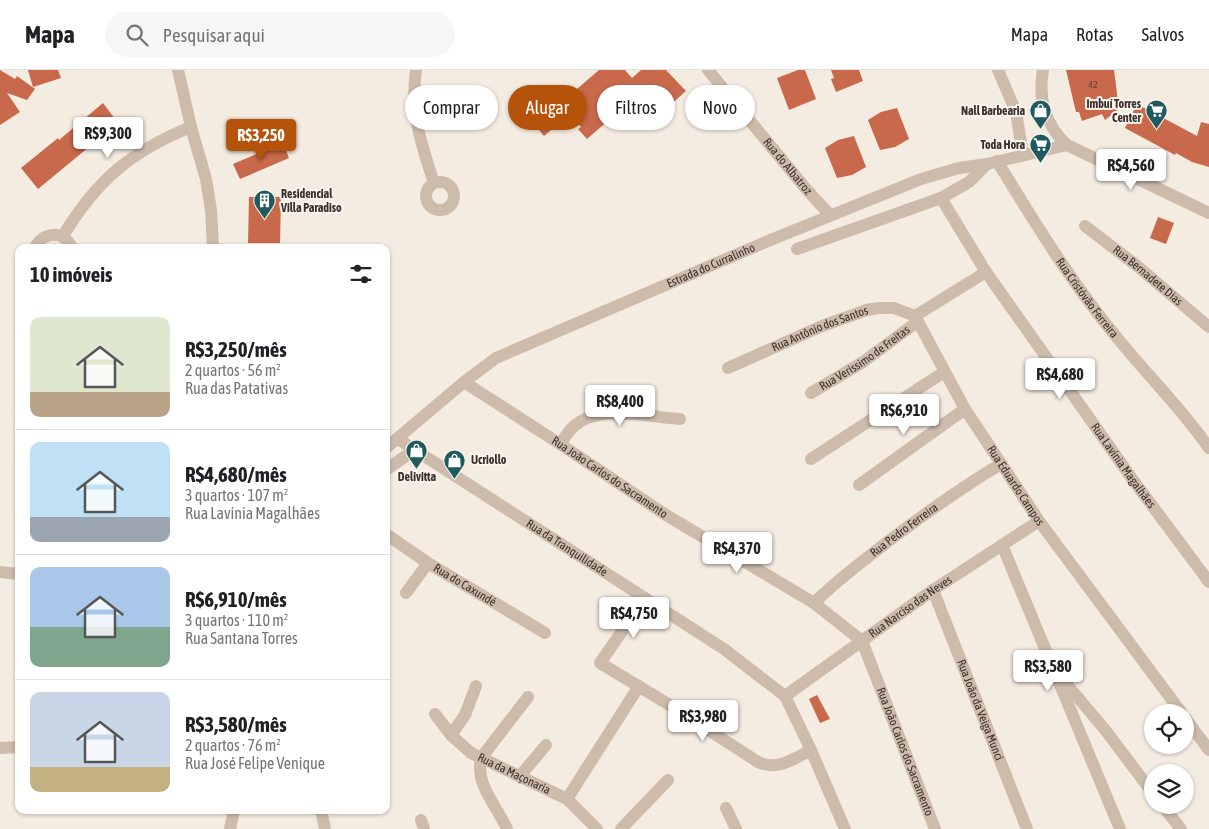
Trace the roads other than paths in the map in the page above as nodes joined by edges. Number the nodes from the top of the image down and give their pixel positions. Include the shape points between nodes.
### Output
1 (178, 70) edge
2 (416, 70) edge
3 (708, 70) edge
4 (998, 70) edge
5 (1043, 70) edge
6 (191, 127) junction
7 (1067, 145) junction
8 (1023, 156) junction
9 (992, 162) junction
10 (434, 183) dead end
11 (941, 198) junction
12 (1209, 212) edge
13 (830, 216) junction
14 (1084, 226) dead end
15 (63, 236) junction
16 (37, 244) edge
17 (70, 244) edge
18 (212, 244) edge
19 (797, 249) dead end
20 (986, 272) junction
21 (916, 319) junction
22 (1209, 327) edge
23 (728, 368) dead end
24 (944, 372) junction
25 (464, 382) junction
26 (811, 393) dead end
27 (965, 409) junction
28 (680, 419) dead end
29 (398, 439) junction
30 (560, 444) junction
31 (390, 445) edge
32 (1209, 448) edge
33 (414, 450) junction
34 (811, 459) dead end
35 (1001, 464) junction
36 (390, 467) edge
37 (859, 485) dead end
38 (1039, 521) junction
39 (390, 537) edge
40 (1002, 545) junction
41 (428, 563) junction
42 (0, 572) edge
43 (15, 574) edge
44 (1209, 582) edge
45 (933, 590) junction
46 (406, 593) dead end
47 (645, 598) junction
48 (814, 603) junction
49 (545, 633) dead end
50 (862, 641) junction
51 (1052, 666) junction
52 (476, 686) dead end
53 (639, 686) junction
54 (785, 696) junction
55 (528, 697) dead end
56 (1175, 704) edge
57 (435, 714) dead end
58 (1194, 730) edge
59 (451, 735) junction
60 (546, 745) dead end
61 (15, 747) edge
62 (0, 748) edge
63 (811, 750) junction
64 (1209, 750) edge
65 (481, 758) junction
66 (520, 776) junction
67 (668, 780) dead end
68 (1144, 781) edge
69 (567, 799) junction
70 (726, 808) dead end
71 (233, 814) edge
72 (322, 814) edge
73 (1169, 814) edge
74 (230, 829) edge
75 (325, 829) edge
76 (507, 829) edge
77 (596, 829) edge
78 (621, 829) edge
79 (736, 829) edge
80 (845, 829) edge
81 (935, 829) edge
82 (1027, 829) edge
83 (1120, 829) edge
84 (1181, 829) edge

1 - 6 street
2 - 10 street via 415,120
3 - 13 street, Rua do Albatroz
4 - 8 street via 1016,112
5 - 7 street via 1041,93 1044,109 1054,131
6 - 15 street via 154,144 120,166 87,199
6 - 18 street via 206,180
7 - 8 street, Estrada do Curralinho
7 - 12 street
8 - 9 street, Estrada do Curralinho
9 - 11 street via 969,182
9 - 13 street, Estrada do Curralinho via 940,173
9 - 32 street, Rua Cristóvão Ferreira via 1063,267 1118,340 1178,406
11 - 19 street
11 - 20 street, Rua Lavínia Magalhães
13 - 25 street, Estrada do Curralinho via 496,358
14 - 22 street, Rua Bernadete Dias
15 - 16 street via 44,236
15 - 17 street
20 - 21 street
20 - 44 street, Rua Lavínia Magalhães
21 - 23 street, Rua Antônio dos Santos via 894,308 867,310 822,326
21 - 24 street, Rua Eduardo Campos
21 - 26 street, Rua Verissimo de Freitas via 863,362
24 - 27 street, Rua Eduardo Campos
24 - 34 street
25 - 29 street, Estrada do Curralinho
25 - 30 street, Rua João Carlos do Sacramento
27 - 35 street, Rua Eduardo Campos
27 - 37 street
28 - 30 street via 634,414 597,416 572,428
29 - 31 street, Estrada do Curralinho
29 - 33 street, Rua da Tranquilidade
30 - 48 street, Rua João Carlos do Sacramento via 674,520
33 - 36 street
33 - 47 street, Rua da Tranquilidade
35 - 38 street, Rua Eduardo Campos
35 - 48 street, Rua Pedro Ferreira via 934,507
38 - 40 street, Rua Narciso das Neves
38 - 56 street, Rua Eduardo Campos
39 - 41 street, Rua do Caxundé
40 - 45 street, Rua Narciso das Neves
40 - 51 street
41 - 46 street
41 - 49 street, Rua do Caxundé
42 - 43 street
45 - 50 street, Rua Narciso das Neves
45 - 82 street, Rua João da Veiga Munci
47 - 53 street via 600,663
47 - 54 street, Rua da Tranquilidade via 724,649
48 - 50 street, Rua João Carlos do Sacramento
50 - 54 street, Rua Narciso das Neves
50 - 81 street, Rua João Carlos do Sacramento
51 - 68 street
51 - 83 street
52 - 59 street via 465,715
53 - 63 street via 768,767 788,762
53 - 69 street
54 - 63 street, Rua da Tranquilidade
55 - 65 street
57 - 59 street, Rua da Maçonaria
58 - 64 street
59 - 65 street, Rua da Maçonaria
60 - 66 street
61 - 62 street
63 - 80 street, Rua da Tranquilidade
65 - 66 street, Rua da Maçonaria
65 - 76 street via 480,780
66 - 69 street, Rua da Maçonaria
67 - 78 street
69 - 77 street, Rua da Maçonaria
70 - 79 street
71 - 74 street
72 - 75 street
73 - 84 street

